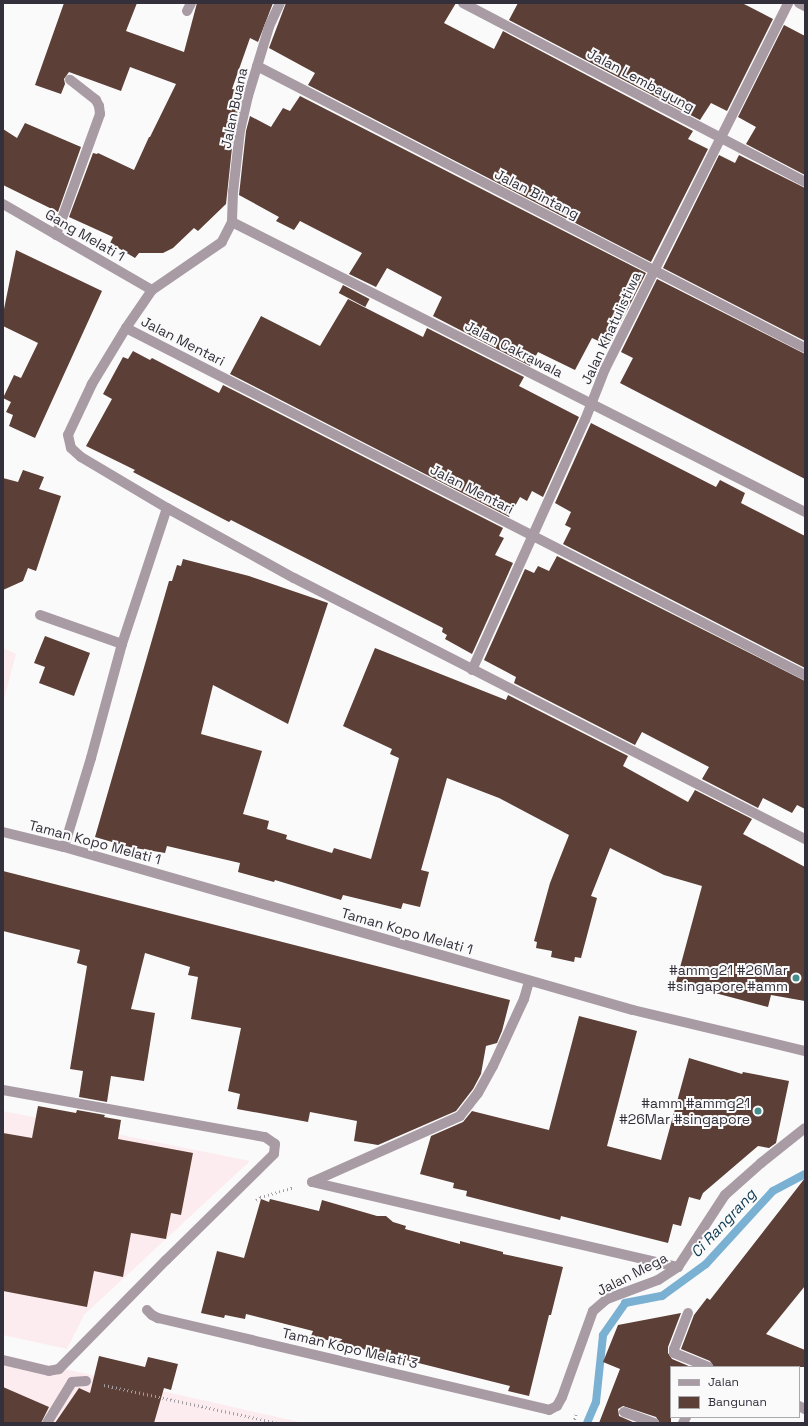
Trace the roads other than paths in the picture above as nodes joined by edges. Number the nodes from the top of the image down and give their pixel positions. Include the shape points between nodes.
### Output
1 (280, 3) edge
2 (463, 3) edge
3 (788, 3) edge
4 (799, 3) edge
5 (805, 6) edge
6 (256, 66) junction
7 (70, 80) dead end
8 (720, 138) junction
9 (805, 182) edge
10 (3, 204) edge
11 (232, 222) junction
12 (56, 234) junction
13 (654, 270) junction
14 (152, 290) junction
15 (126, 328) junction
16 (805, 348) edge
17 (592, 404) junction
18 (167, 508) junction
19 (805, 512) edge
20 (533, 537) junction
21 (40, 615) dead end
22 (122, 644) junction
23 (472, 670) junction
24 (805, 675) edge
25 (3, 832) edge
26 (804, 835) edge
27 (64, 847) junction
28 (529, 980) junction
29 (805, 1052) edge
30 (3, 1090) edge
31 (805, 1128) edge
32 (678, 1267) junction
33 (147, 1310) dead end
34 (688, 1313) dead end
35 (3, 1360) edge
36 (704, 1366) edge
37 (86, 1381) road end
38 (549, 1410) joint
39 (624, 1412) dead end
40 (47, 1423) edge
41 (654, 1423) edge

1 - 6 street, Jalan Buana
2 - 8 street, Jalan Lembayung
3 - 8 street, Jalan Khatulistiwa
4 - 5 street
6 - 11 street, Jalan Buana via 240,130
6 - 13 street, Jalan Bintang
7 - 12 street via 96,100 100,114
8 - 9 street, Jalan Lembayung
8 - 13 street, Jalan Khatulistiwa
10 - 12 street, Gang Melati 1
11 - 14 street via 222,242
11 - 17 street, Jalan Cakrawala
12 - 14 street, Gang Melati 1
13 - 16 street, Jalan Bintang
13 - 17 street, Jalan Khatulistiwa via 605,369
14 - 15 street
15 - 18 street via 92,384 71,426 69,440 72,448 81,457
15 - 20 street, Jalan Mentari
17 - 19 street, Jalan Cakrawala
17 - 20 street, Jalan Khatulistiwa
18 - 22 street
18 - 23 street via 294,578
20 - 23 street, Jalan Khatulistiwa
20 - 24 street, Jalan Mentari
21 - 22 street
22 - 27 street
23 - 26 street
25 - 27 street, Taman Kopo Melati 1
27 - 28 street, Taman Kopo Melati 1
28 - 29 street, Taman Kopo Melati 1 via 633,1010
28 - 32 street via 524,999 493,1066 478,1093 460,1116 312,1182
30 - 35 street via 265,1137 275,1144 274,1154 59,1369 50,1371
31 - 32 street, Jalan Mega via 725,1195
32 - 38 street, Jalan Mega via 658,1280 607,1299 593,1311 562,1397 557,1406
33 - 38 street, Taman Kopo Melati 3 via 158,1318
34 - 36 street via 674,1353
37 - 40 street via 72,1382
39 - 41 street

